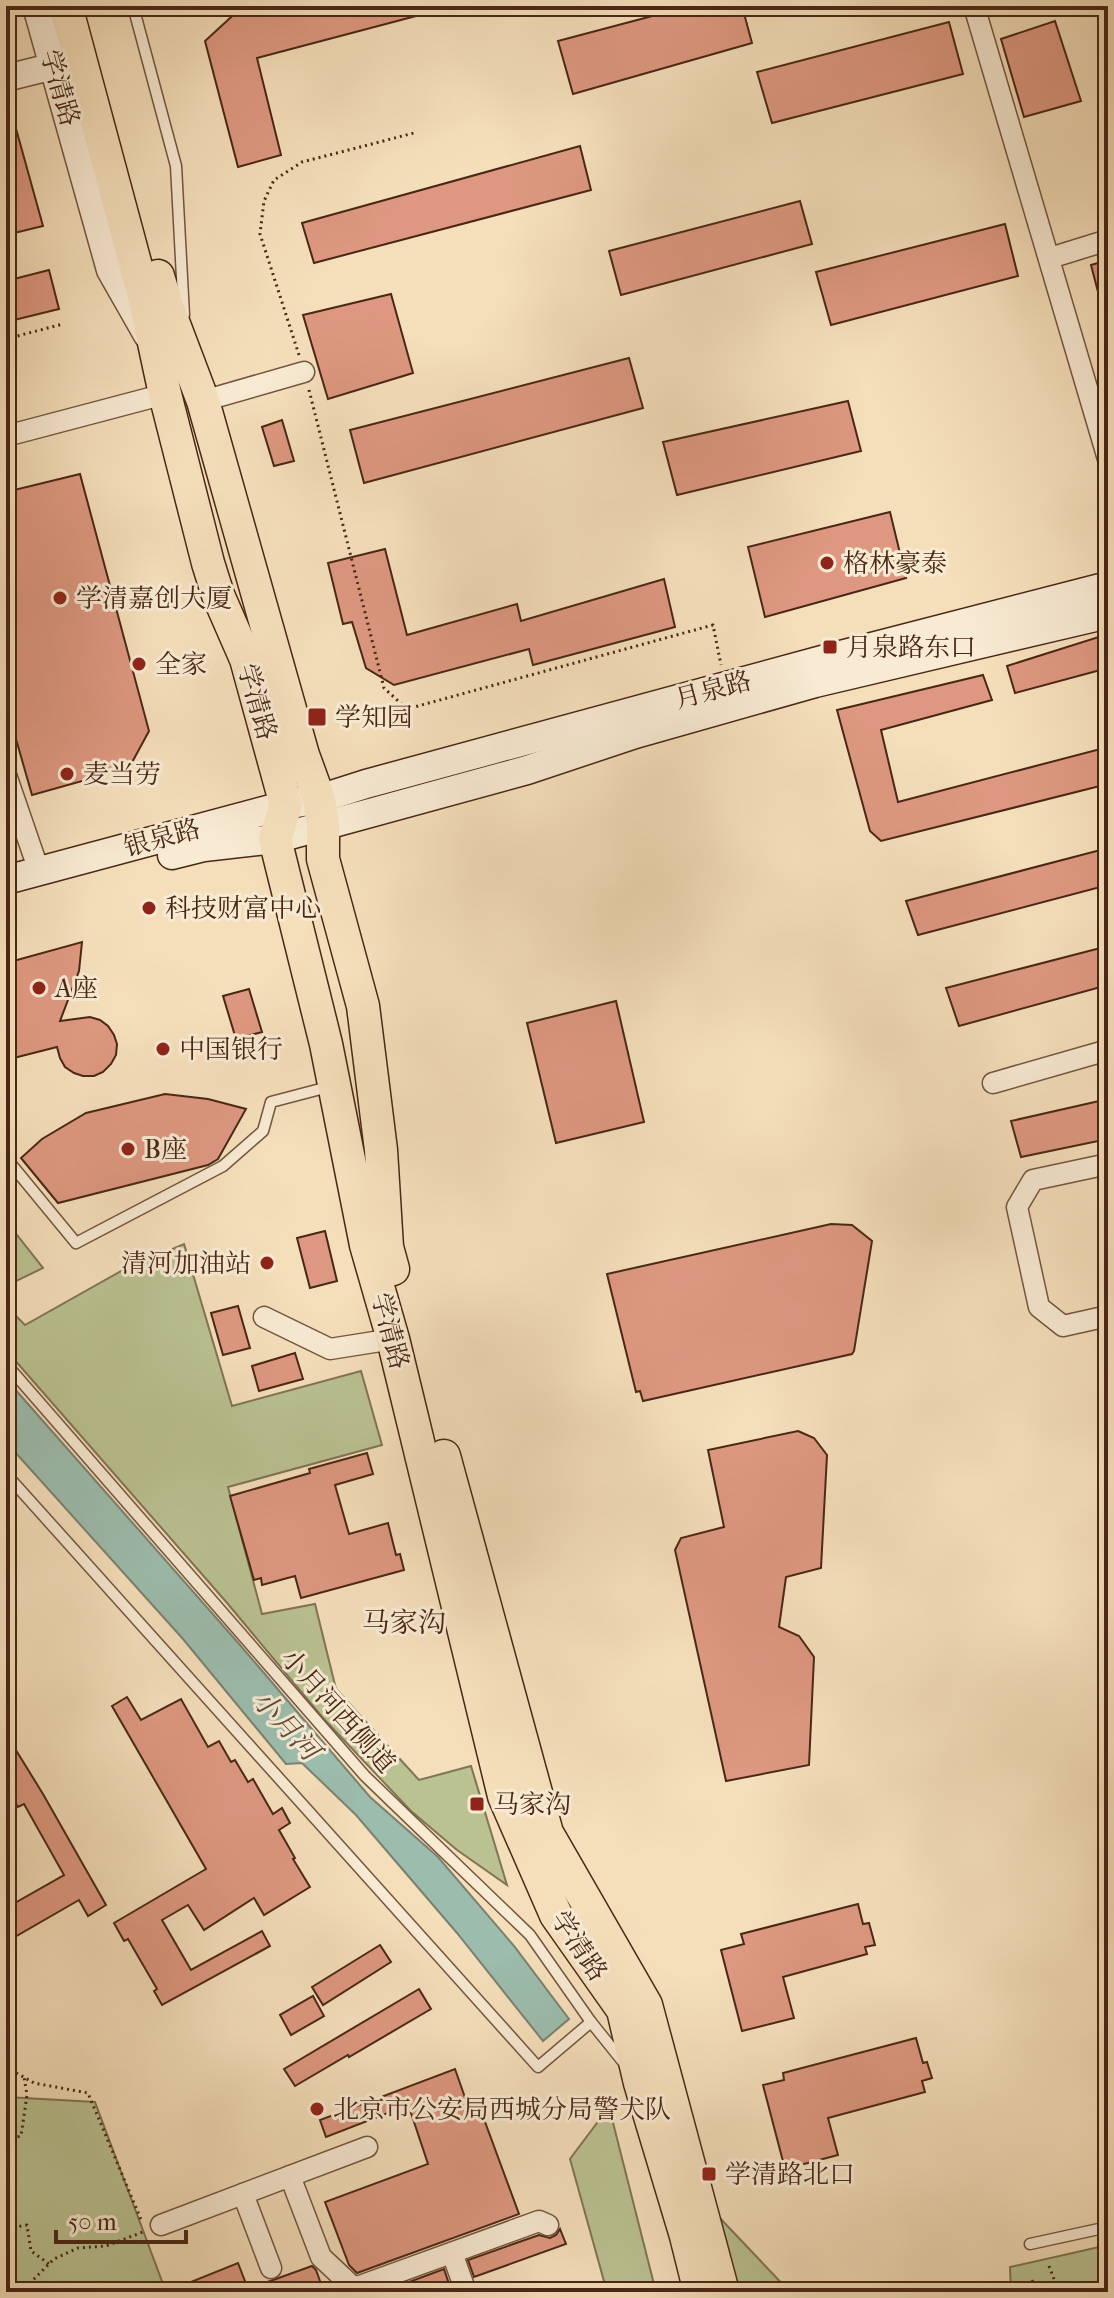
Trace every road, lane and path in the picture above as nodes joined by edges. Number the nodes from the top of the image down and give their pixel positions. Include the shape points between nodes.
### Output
1 (36, 6) edge
2 (66, 6) edge
3 (85, 6) edge
4 (133, 6) edge
5 (974, 6) edge
6 (54, 66) junction
7 (6, 78) edge
8 (414, 133) dead end
9 (1108, 240) edge
10 (1050, 258) junction
11 (63, 324) dead end
12 (6, 339) edge
13 (154, 348) junction
14 (186, 353) junction
15 (304, 372) junction
16 (1099, 389) edge
17 (165, 394) junction
18 (203, 401) junction
19 (6, 436) edge
20 (1108, 459) edge
21 (1108, 586) edge
22 (1108, 614) edge
23 (725, 686) junction
24 (6, 775) edge
25 (286, 805) junction
26 (321, 812) junction
27 (275, 839) junction
28 (39, 871) junction
29 (6, 880) edge
30 (6, 898) edge
31 (1108, 1050) edge
32 (993, 1083) dead end
33 (334, 1086) junction
34 (6, 1158) edge
35 (1108, 1164) edge
36 (1108, 1316) edge
37 (264, 1317) dead end
38 (393, 1339) junction
39 (6, 1364) edge
40 (6, 1474) edge
41 (591, 2022) junction
42 (6, 2052) edge
43 (11, 2070) junction
44 (24, 2077) junction
45 (640, 2083) junction
46 (6, 2084) edge
47 (6, 2140) edge
48 (367, 2147) dead end
49 (290, 2176) junction
50 (243, 2194) junction
51 (6, 2209) edge
52 (161, 2225) dead end
53 (548, 2225) dead end
54 (1108, 2227) edge
55 (1030, 2244) dead end
56 (452, 2253) junction
57 (49, 2264) junction
58 (1049, 2266) dead end
59 (271, 2268) dead end
60 (1032, 2280) dead end
61 (21, 2292) edge
62 (466, 2292) edge
63 (700, 2292) edge
64 (723, 2292) edge
65 (1036, 2292) edge
66 (1059, 2292) edge

1 - 6 street, 学清路
2 - 13 main road, 学清路
3 - 14 main road, 学清路 via 167,306
4 - 14 lane, 学清路 via 176,166
5 - 10 street
6 - 7 street
6 - 13 street, 学清路 via 110,270
8 - 15 path via 302,162 274,180 264,201 260,234
9 - 10 street
10 - 16 street
11 - 12 path
13 - 17 main road, 学清路
14 - 18 main road, 学清路
15 - 18 street
15 - 23 path via 384,688 407,709 713,625
16 - 20 street
17 - 19 street
17 - 25 main road, 学清路 via 208,563 246,659
18 - 26 main road, 学清路
21 - 23 main road, 月泉路
22 - 26 main road, 月泉路 via 815,683 527,770
23 - 26 main road, 月泉路 via 366,784
24 - 28 street
25 - 26 main road, 银泉路
25 - 27 main road
25 - 28 main road, 银泉路
26 - 27 main road, 银泉路
26 - 64 main road, 学清路 via 323,859 363,1006 387,1247 462,1524 547,1833 646,2005
27 - 30 main road, 银泉路 via 204,847
27 - 33 main road, 学清路
28 - 29 main road, 银泉路
31 - 32 street
33 - 34 lane via 271,1102 263,1131 223,1166 76,1243
33 - 38 main road, 学清路 via 366,1245
35 - 36 street via 1033,1180 1017,1207 1039,1307 1063,1326
37 - 38 street via 330,1349
38 - 45 main road, 学清路 via 504,1796 556,1915 623,2010
39 - 41 lane, 小月河西侧道 via 365,1776 530,1935
40 - 41 lane via 538,2067
41 - 45 lane, 小月河西侧道
42 - 43 path
43 - 44 path
43 - 46 path
44 - 47 path via 21,2136
44 - 57 path via 88,2093 146,2231 106,2246 78,2248
45 - 63 main road, 学清路
48 - 49 street
49 - 50 street
49 - 56 street via 321,2257 353,2287
50 - 52 street
50 - 59 street
51 - 57 path via 16,2227 27,2225 31,2251
53 - 56 street via 539,2221
54 - 55 lane
56 - 62 street
57 - 61 path
58 - 66 path
60 - 65 path

